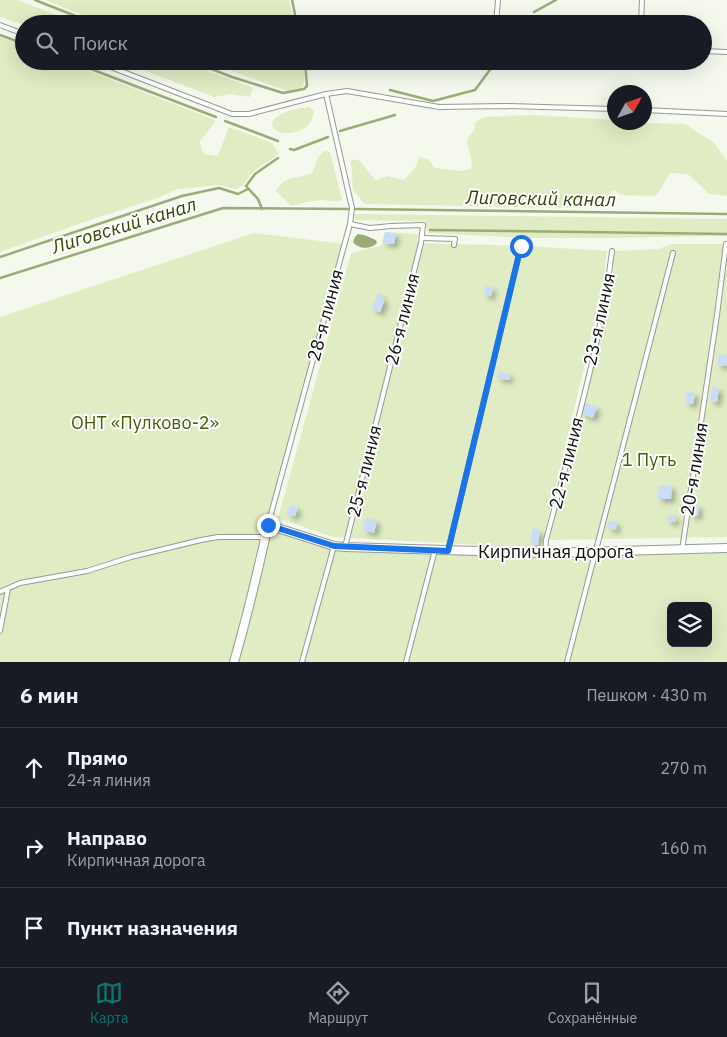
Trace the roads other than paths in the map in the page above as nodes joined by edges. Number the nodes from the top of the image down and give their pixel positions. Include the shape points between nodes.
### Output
1 (498, 0) edge
2 (642, 0) edge
3 (497, 15) edge
4 (641, 15) edge
5 (0, 25) edge
6 (15, 31) edge
7 (712, 51) edge
8 (727, 52) edge
9 (118, 70) edge
10 (326, 94) junction
11 (607, 109) edge
12 (652, 110) edge
13 (727, 114) edge
14 (350, 224) junction
15 (422, 238) junction
16 (726, 244) dead end
17 (454, 245) dead end
18 (521, 246) dead end
19 (612, 251) dead end
20 (673, 253) dead end
21 (585, 386) joint
22 (383, 394) joint
23 (268, 525) junction
24 (265, 537) junction
25 (334, 546) junction
26 (345, 547) junction
27 (727, 548) edge
28 (435, 550) junction
29 (682, 550) junction
30 (448, 551) junction
31 (597, 551) junction
32 (545, 553) junction
33 (8, 589) junction
34 (0, 592) edge
35 (0, 631) edge
36 (234, 662) edge
37 (302, 662) edge
38 (406, 662) edge
39 (567, 662) edge

1 - 3 lane
2 - 4 lane
5 - 6 lane
7 - 8 lane
9 - 10 lane via 232,114 249,114
10 - 11 lane via 348,91 439,107
10 - 14 lane, 28-я линия via 352,208
12 - 13 lane
14 - 15 lane via 370,228 423,225
14 - 23 lane, 28-я линия
15 - 17 lane via 455,239
15 - 22 lane, 26-я линия
16 - 29 lane, 20-я линия
18 - 30 lane
19 - 21 lane, 23-я линия via 608,291
20 - 31 lane
21 - 32 lane, 22-я линия
22 - 26 lane, 25-я линия
23 - 24 street
23 - 25 street, Кирпичная дорога
24 - 33 lane via 201,540 87,571 20,583
24 - 36 street
25 - 26 street, Кирпичная дорога
25 - 37 lane
26 - 28 street, Кирпичная дорога
27 - 29 street, Кирпичная дорога
28 - 30 street, Кирпичная дорога
28 - 38 lane
29 - 31 street, Кирпичная дорога
30 - 32 street, Кирпичная дорога
31 - 32 street, Кирпичная дорога
31 - 39 lane
33 - 34 lane
33 - 35 lane

